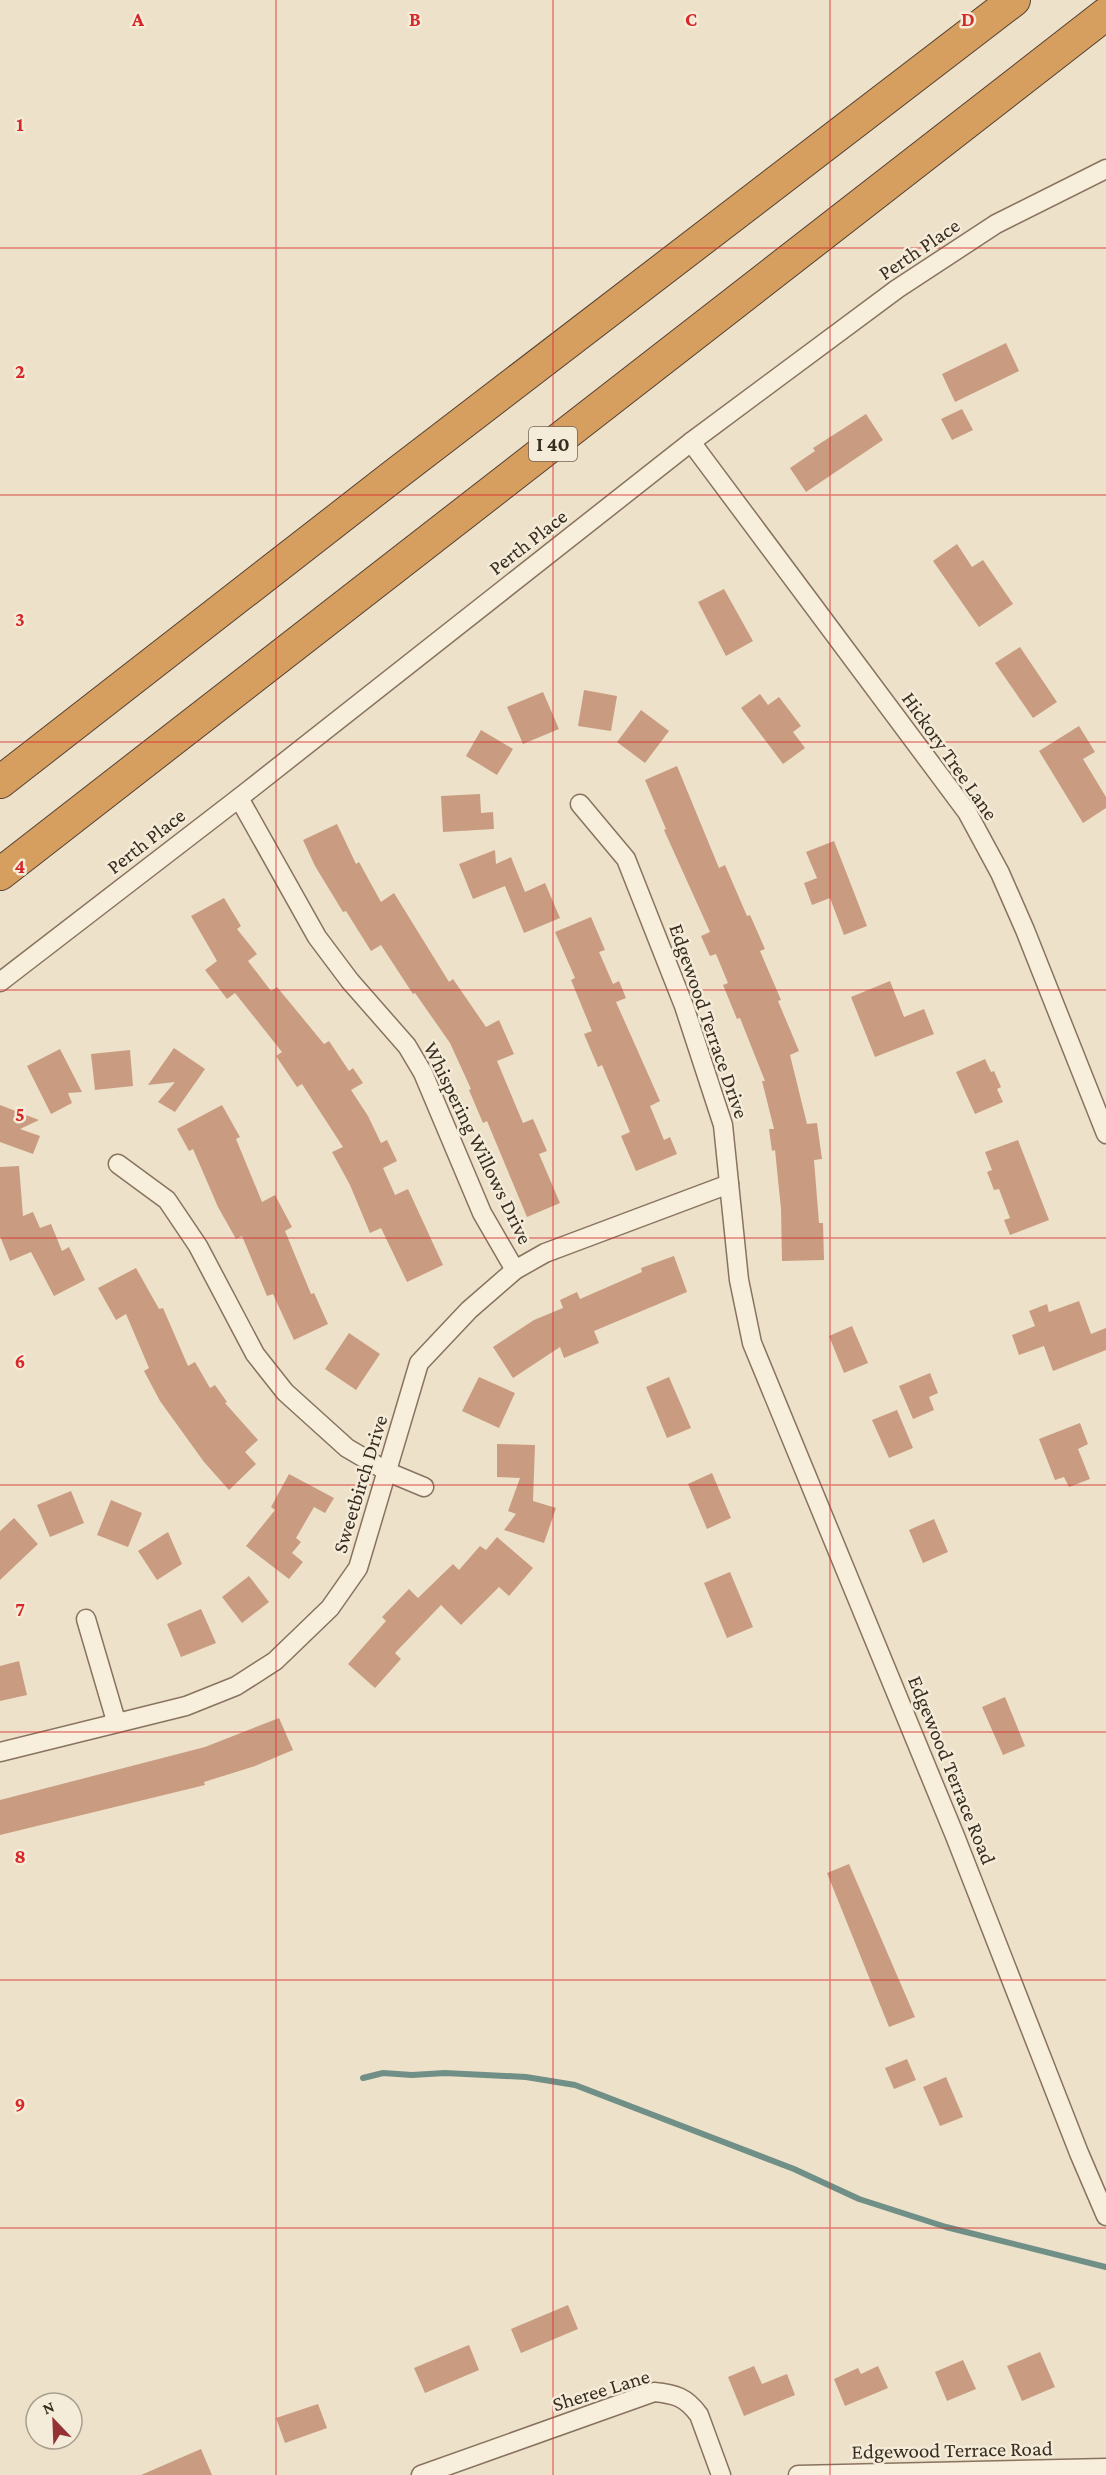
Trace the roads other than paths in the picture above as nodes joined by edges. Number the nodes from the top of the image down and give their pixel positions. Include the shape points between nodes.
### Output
1 (1014, 0) edge
2 (1106, 14) edge
3 (1106, 169) edge
4 (691, 442) junction
5 (0, 782) edge
6 (239, 798) junction
7 (580, 804) dead end
8 (0, 874) edge
9 (0, 982) edge
10 (1106, 1134) edge
11 (118, 1164) dead end
12 (729, 1184) junction
13 (515, 1270) junction
14 (752, 1343) joint
15 (388, 1472) junction
16 (424, 1487) dead end
17 (86, 1619) dead end
18 (116, 1721) junction
19 (0, 1752) edge
20 (1106, 2216) edge
21 (1106, 2468) edge
22 (421, 2475) edge
23 (721, 2475) edge
24 (798, 2475) edge

1 - 5 highway
2 - 8 highway, I 40
3 - 4 street, Perth Place via 996,224 897,289
4 - 6 street, Perth Place
4 - 10 street, Hickory Tree Lane via 967,812 1021,921
6 - 9 street, Perth Place
6 - 13 street, Whispering Willows Drive via 317,937 407,1046 423,1073 482,1213
7 - 12 street, Edgewood Terrace Drive via 626,859 684,1006 723,1125
11 - 15 street via 167,1200 198,1246 255,1354 285,1392 347,1448
12 - 13 street, Sweetbirch Drive via 545,1253
12 - 14 street, Edgewood Terrace Drive via 739,1280
13 - 15 street, Sweetbirch Drive via 469,1310 419,1363
14 - 20 street, Edgewood Terrace Road
15 - 16 street
15 - 18 street, Sweetbirch Drive via 358,1568 330,1608 275,1661 236,1686 186,1706
17 - 18 street
18 - 19 street, Sweetbirch Drive
21 - 24 street, Edgewood Terrace Road
22 - 23 street, Sheree Lane via 654,2392 675,2394 693,2406

